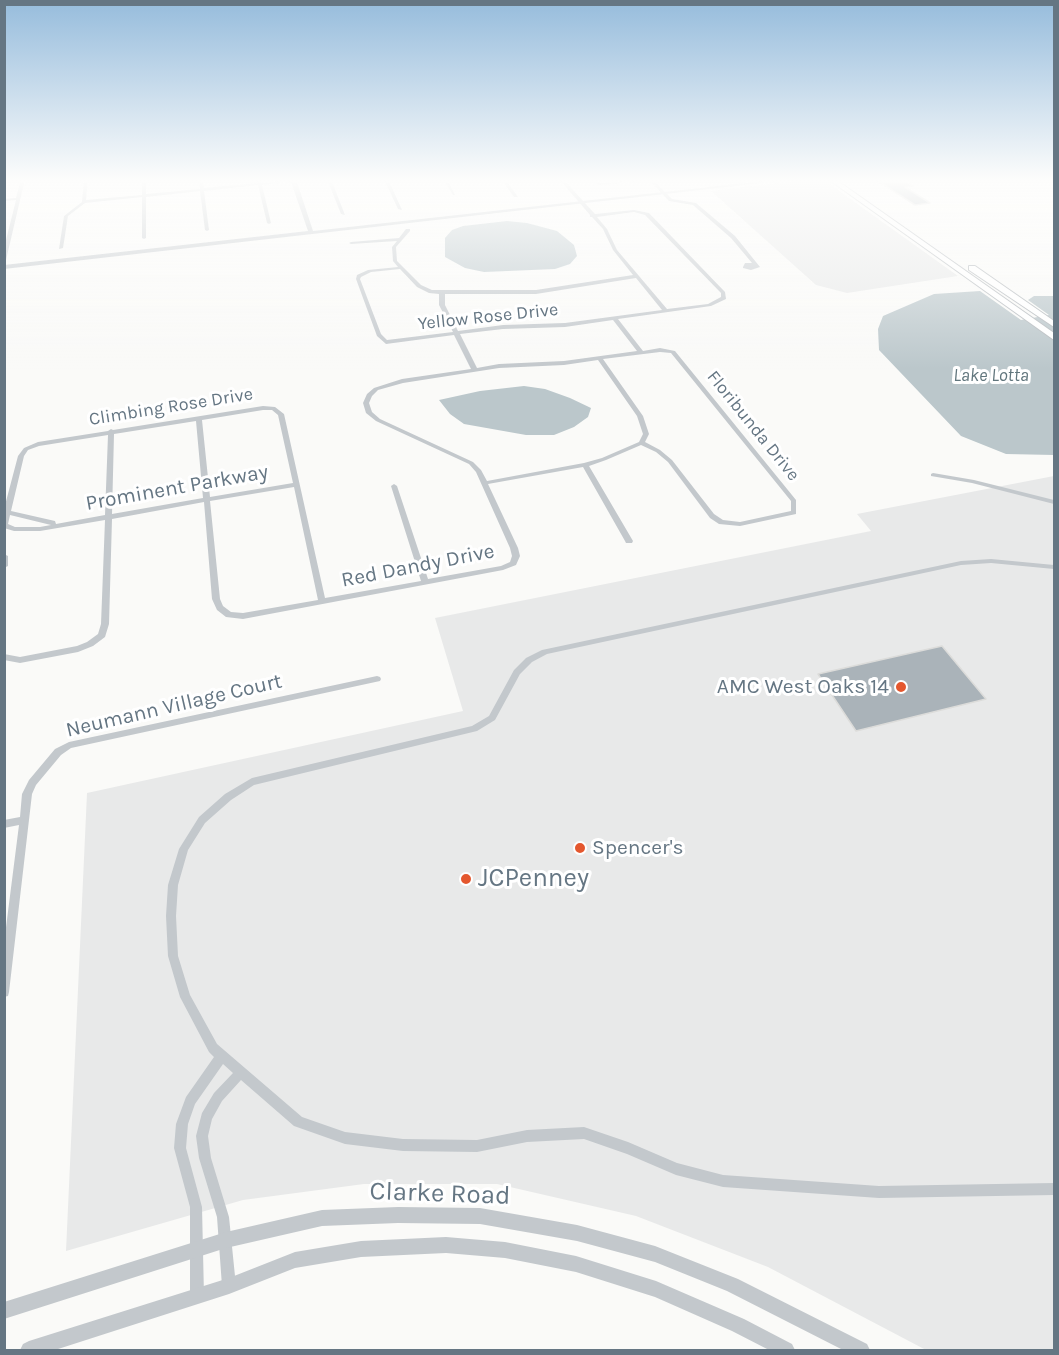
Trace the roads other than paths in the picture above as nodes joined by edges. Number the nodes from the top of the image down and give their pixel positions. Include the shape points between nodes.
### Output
1 (8, 242) edge
2 (62, 242) edge
3 (221, 242) edge
4 (360, 242) edge
5 (398, 242) edge
6 (611, 242) edge
7 (675, 242) edge
8 (737, 242) edge
9 (921, 242) edge
10 (935, 242) edge
11 (351, 243) dead end
12 (61, 248) dead end
13 (4, 260) edge
14 (754, 264) dead end
15 (4, 267) edge
16 (400, 268) junction
17 (638, 276) junction
18 (999, 286) junction
19 (986, 288) junction
20 (442, 293) junction
21 (666, 311) junction
22 (614, 318) junction
23 (1054, 325) edge
24 (456, 334) junction
25 (1054, 337) edge
26 (640, 351) junction
27 (599, 358) junction
28 (475, 370) junction
29 (199, 418) junction
30 (111, 431) junction
31 (641, 442) junction
32 (585, 465) junction
33 (933, 475) dead end
34 (485, 483) junction
35 (297, 484) junction
36 (394, 486) dead end
37 (207, 499) junction
38 (1054, 502) edge
39 (6, 512) edge
40 (107, 516) junction
41 (62, 524) junction
42 (5, 525) edge
43 (628, 541) dead end
44 (4, 556) edge
45 (4, 566) edge
46 (1054, 567) edge
47 (425, 582) junction
48 (322, 601) junction
49 (4, 657) edge
50 (377, 679) dead end
51 (23, 820) junction
52 (4, 824) edge
53 (4, 993) edge
54 (222, 1056) junction
55 (240, 1073) junction
56 (1054, 1189) edge
57 (226, 1240) junction
58 (196, 1250) junction
59 (229, 1286) junction
60 (197, 1296) junction
61 (4, 1311) edge
62 (29, 1350) edge
63 (786, 1350) edge
64 (861, 1350) edge

1 - 13 street
2 - 12 street
3 - 15 street
4 - 11 street
5 - 16 street via 393,253
6 - 17 street
7 - 21 street, Yellow Rose Drive via 724,298 709,305
8 - 14 street
9 - 19 highway
10 - 18 highway
16 - 20 street via 424,290
16 - 24 street, Yellow Rose Drive via 370,271 358,279 381,339 395,342
17 - 20 street via 536,292
17 - 21 street
18 - 19 highway
18 - 23 highway
19 - 25 highway
20 - 24 street via 442,305
21 - 22 street, Yellow Rose Drive
22 - 24 street, Yellow Rose Drive
22 - 26 street
24 - 28 street
26 - 27 street, Red Dandy Drive
26 - 31 street, Floribunda Drive via 667,350 677,354 794,501 794,512 740,524 721,522 712,516 670,460
27 - 28 street, Red Dandy Drive
27 - 31 street via 640,416 646,434
28 - 34 street, Red Dandy Drive via 388,385 369,395 366,403 378,420 471,463
29 - 30 street, Climbing Rose Drive
29 - 35 street, Climbing Rose Drive via 273,408 281,414
29 - 37 street, Red Dandy Drive
30 - 39 street, Climbing Rose Drive via 50,440 26,449
30 - 40 street
31 - 32 street
32 - 34 street
32 - 43 street
33 - 38 street
34 - 47 street, Red Dandy Drive via 514,548 513,563
35 - 37 street, Prominent Parkway
35 - 48 street, Climbing Rose Drive
36 - 47 street
37 - 40 street, Prominent Parkway
37 - 48 street, Red Dandy Drive via 220,608 229,615 243,616
39 - 41 street, Prominent Parkway
39 - 42 street, Climbing Rose Drive
40 - 41 street, Prominent Parkway
40 - 49 street via 102,635 78,649 20,660
41 - 42 street, Prominent Parkway via 26,530
44 - 45 street
46 - 54 street via 991,561 961,563 545,652 529,660 492,718 474,729 252,782 202,820 184,849 173,885 173,956 185,997 213,1048
47 - 48 street, Red Dandy Drive
50 - 51 street, Neumann Village Court via 69,745 32,783
51 - 52 street
51 - 53 street, Neumann Village Court
54 - 55 street
54 - 58 street via 190,1101 182,1124 180,1148 196,1207
55 - 56 street via 298,1122 345,1137 403,1145 477,1146 527,1136 584,1133 676,1170 723,1181 879,1192
55 - 57 street via 218,1097 206,1117 202,1136
57 - 58 street, Clarke Road
57 - 59 street
57 - 64 street, Clarke Road via 322,1218 480,1216 577,1233 656,1254 732,1285
58 - 60 street
58 - 61 street, Clarke Road
59 - 60 street
59 - 63 street via 295,1260 361,1249 446,1245 505,1250 576,1264 656,1289
60 - 62 street

